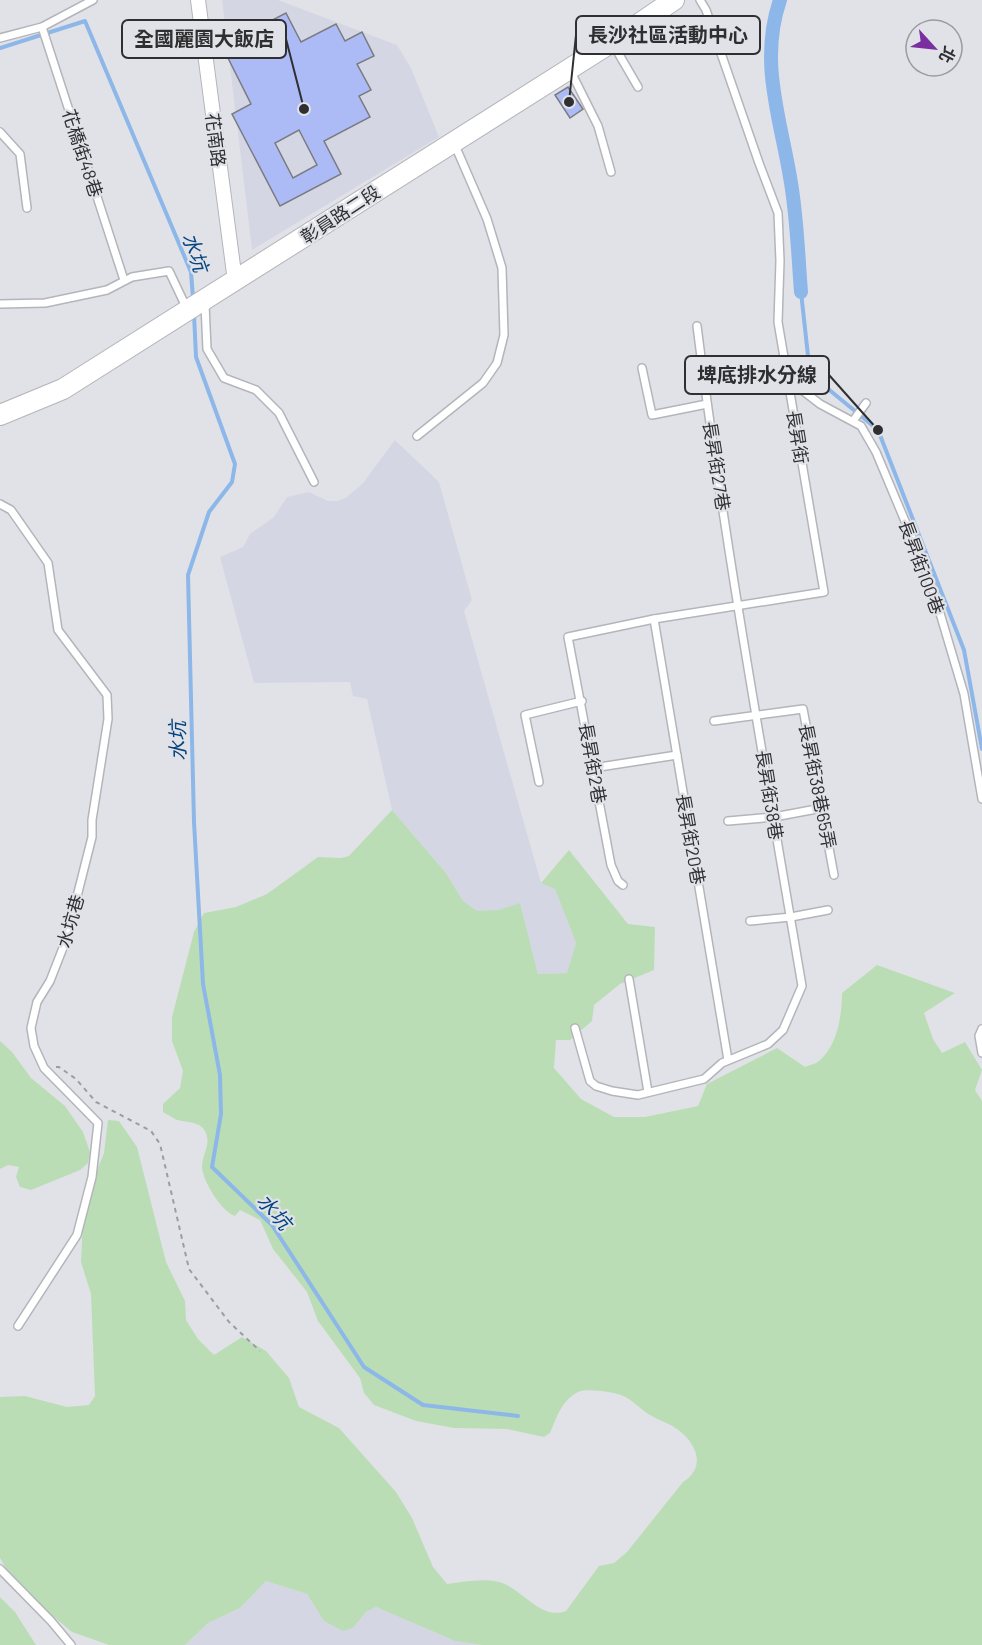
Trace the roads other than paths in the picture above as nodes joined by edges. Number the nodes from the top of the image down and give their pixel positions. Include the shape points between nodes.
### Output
1 (93, 0) edge
2 (198, 0) edge
3 (674, 0) edge
4 (700, 0) edge
5 (42, 27) junction
6 (0, 38) edge
7 (612, 42) junction
8 (569, 68) junction
9 (638, 87) dead end
10 (0, 132) edge
11 (453, 142) junction
12 (611, 172) dead end
13 (27, 208) dead end
14 (124, 280) junction
15 (235, 281) junction
16 (205, 300) junction
17 (0, 304) edge
18 (188, 311) junction
19 (697, 326) dead end
20 (642, 368) dead end
21 (789, 380) junction
22 (866, 403) dead end
23 (707, 404) junction
24 (0, 415) edge
25 (853, 421) junction
26 (417, 435) dead end
27 (314, 482) dead end
28 (0, 504) edge
29 (738, 605) junction
30 (654, 619) junction
31 (568, 637) joint
32 (582, 701) junction
33 (757, 716) junction
34 (714, 721) dead end
35 (677, 755) junction
36 (979, 758) edge
37 (593, 768) junction
38 (539, 782) dead end
39 (982, 799) edge
40 (822, 808) junction
41 (774, 817) junction
42 (728, 821) dead end
43 (834, 875) dead end
44 (623, 885) dead end
45 (828, 910) dead end
46 (791, 917) junction
47 (750, 921) dead end
48 (629, 979) dead end
49 (575, 1029) dead end
50 (982, 1029) edge
51 (982, 1053) edge
52 (728, 1060) junction
53 (648, 1092) junction
54 (18, 1326) dead end
55 (0, 1569) edge
56 (71, 1645) edge

1 - 5 lane
2 - 15 street, 花南路
3 - 7 main road, 彰員路二段
4 - 21 lane, 長昇街 via 778,213 778,322
5 - 6 lane
5 - 14 lane, 花橋街48巷
7 - 8 main road, 彰員路二段
7 - 9 lane
8 - 11 main road, 彰員路二段
8 - 12 lane via 598,126
10 - 13 lane via 20,154
11 - 15 main road, 彰員路二段
11 - 26 lane via 487,219 502,268 504,335 497,363 483,383
14 - 17 lane via 107,290 45,303
14 - 18 lane via 169,271
15 - 16 main road, 彰員路二段
16 - 18 main road, 彰員路二段
16 - 27 lane via 207,349 224,378 256,390 279,412
18 - 24 main road, 彰員路二段 via 63,389
19 - 23 lane, 長昇街27巷
20 - 23 lane via 652,415
21 - 25 lane, 長昇街100巷 via 820,404
21 - 29 lane, 長昇街 via 824,592
22 - 25 lane
23 - 29 lane, 長昇街27巷
25 - 36 lane, 長昇街100巷 via 861,426 876,452 931,583
28 - 54 lane, 水坑巷 via 11,510 48,563 58,630 107,695 108,719 92,820 93,837 66,940 38,1002 31,1028 44,1068 98,1123 92,1177 77,1235
29 - 30 lane, 長昇街
29 - 33 lane, 長昇街38巷
30 - 31 lane, 長昇街
30 - 35 lane, 長昇街20巷
31 - 32 lane, 長昇街2巷
32 - 37 lane, 長昇街2巷
32 - 38 lane via 525,715
33 - 34 lane
33 - 40 lane, 長昇街38巷65弄 via 803,709
33 - 41 lane, 長昇街38巷
35 - 37 lane
35 - 52 lane, 長昇街20巷
36 - 39 lane, 長昇街100巷
37 - 44 lane, 長昇街2巷 via 611,865
40 - 41 lane
40 - 43 lane, 長昇街38巷65弄
41 - 42 lane
41 - 46 lane, 長昇街38巷
45 - 46 lane
46 - 47 lane
46 - 52 lane, 長昇街38巷 via 802,986 783,1030 768,1044
48 - 53 lane
49 - 53 lane via 590,1081 612,1091 638,1095
50 - 51 lane
52 - 53 lane via 704,1079
55 - 56 lane

